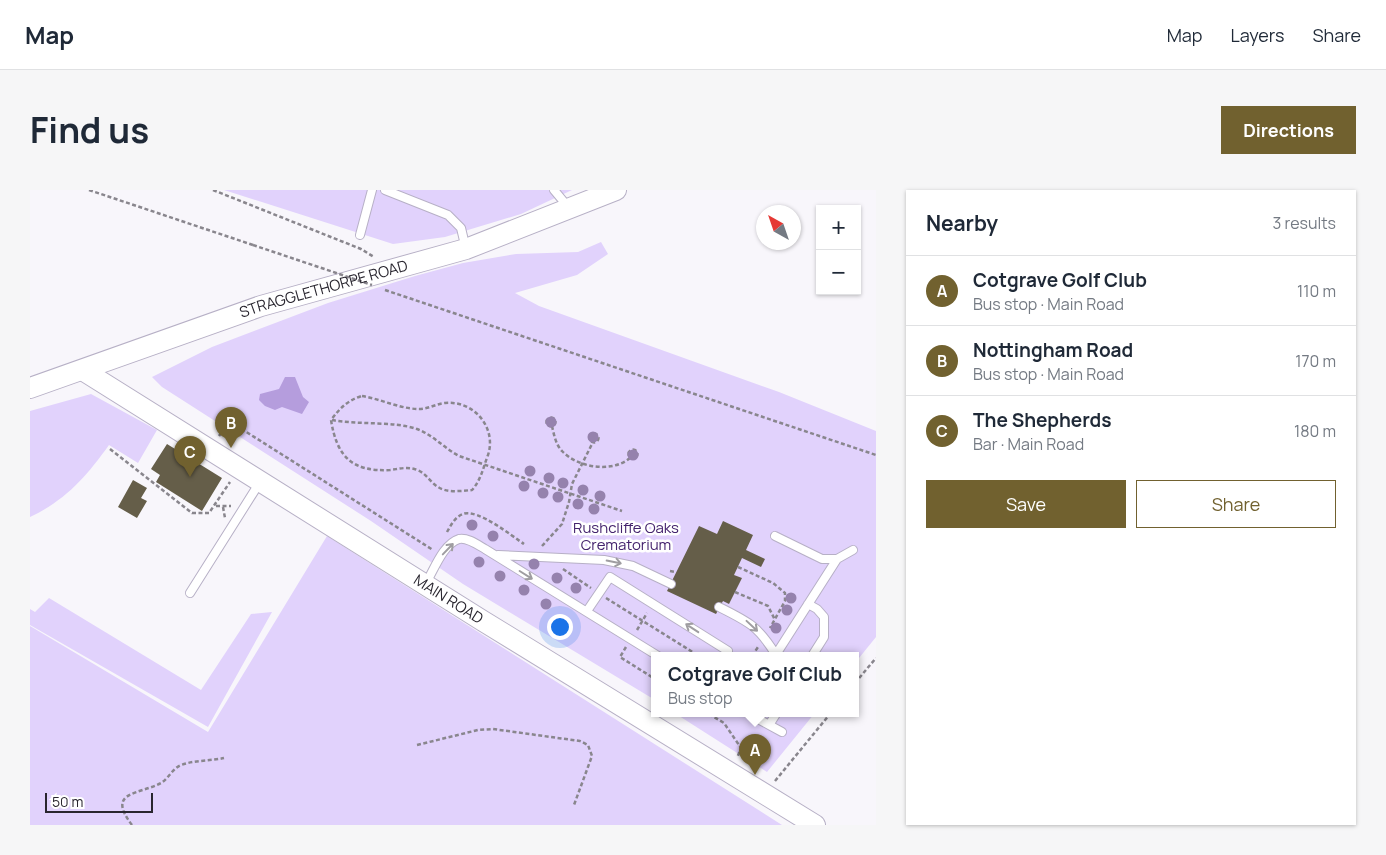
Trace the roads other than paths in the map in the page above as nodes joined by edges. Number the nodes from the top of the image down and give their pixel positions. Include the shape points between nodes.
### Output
1 (372, 190) edge
2 (385, 190) edge
3 (554, 190) edge
4 (616, 190) edge
5 (570, 210) junction
6 (360, 234) dead end
7 (466, 249) junction
8 (84, 371) junction
9 (30, 388) edge
10 (261, 480) junction
11 (776, 536) dead end
12 (854, 550) dead end
13 (496, 555) junction
14 (837, 558) junction
15 (668, 583) road end
16 (426, 585) junction
17 (190, 593) dead end
18 (808, 604) junction
19 (719, 607) dead end
20 (587, 611) junction
21 (652, 652) edge
22 (727, 652) edge
23 (773, 652) edge
24 (778, 652) edge
25 (815, 652) edge
26 (754, 717) edge
27 (774, 717) edge
28 (769, 725) junction
29 (782, 732) dead end
30 (811, 824) edge

1 - 6 lane
2 - 7 lane via 448,215 461,228
3 - 5 lane
4 - 5 street, STRAGGLETHORPE ROAD
5 - 7 street, STRAGGLETHORPE ROAD
7 - 8 street, STRAGGLETHORPE ROAD via 261,306
8 - 9 street, STRAGGLETHORPE ROAD
8 - 10 street, MAIN ROAD
10 - 16 street, MAIN ROAD
10 - 17 lane
11 - 14 lane via 822,559
12 - 14 lane
13 -> 15 lane via 604,560 633,566
16 -> 13 lane via 443,555 460,539 467,539
13 -> 20 lane
14 - 18 lane
16 - 30 street, MAIN ROAD
18 - 24 lane
18 - 25 lane via 824,618 824,637
19 -> 23 lane via 749,621
20 - 21 lane
22 -> 20 lane via 610,577
26 - 28 lane
27 - 28 lane
28 - 29 lane

